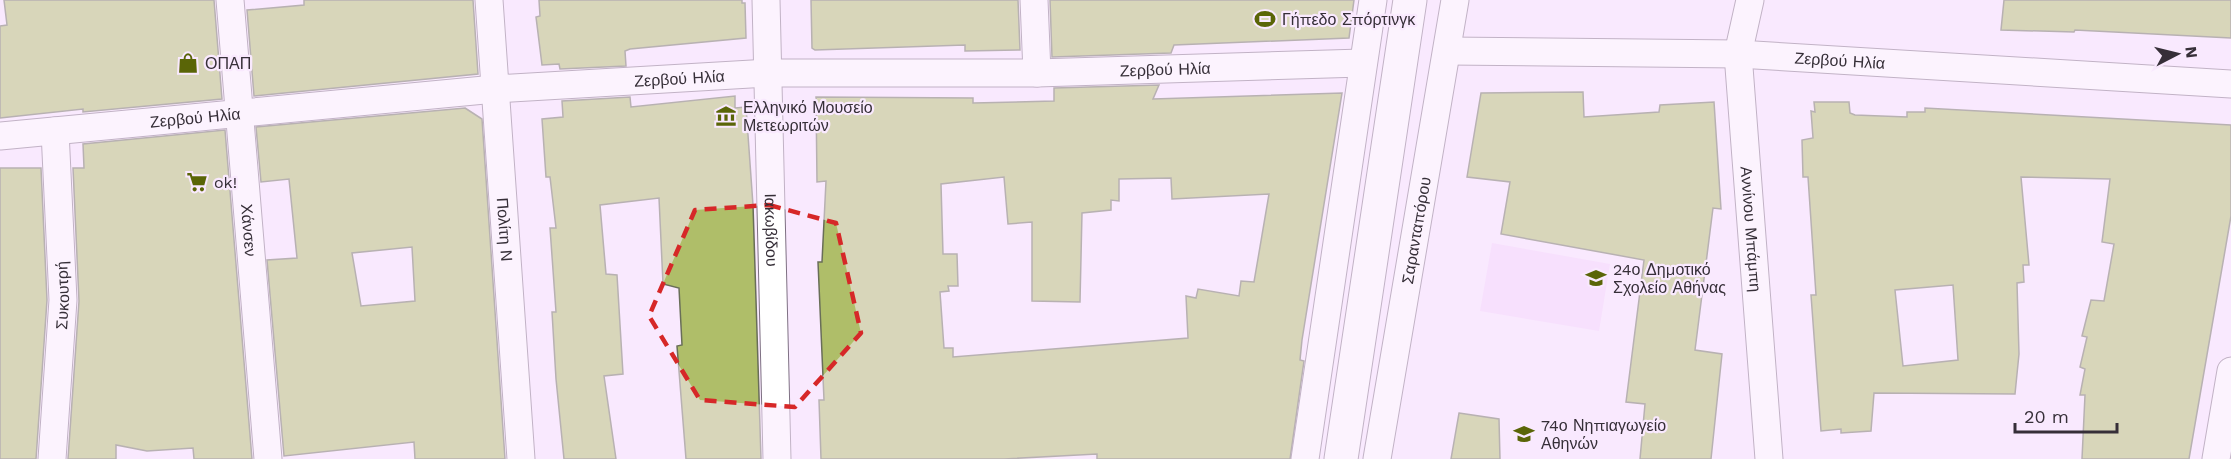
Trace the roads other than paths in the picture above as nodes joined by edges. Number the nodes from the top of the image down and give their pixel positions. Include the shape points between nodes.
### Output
1 (230, 0) edge
2 (489, 0) edge
3 (766, 0) edge
4 (1034, 0) edge
5 (1373, 0) edge
6 (1410, 0) edge
7 (1455, 0) edge
8 (1750, 0) edge
9 (1448, 51) junction
10 (1738, 54) junction
11 (1362, 63) junction
12 (768, 73) junction
13 (1037, 73) junction
14 (2231, 84) edge
15 (495, 89) junction
16 (240, 115) junction
17 (55, 131) junction
18 (0, 136) edge
19 (2231, 371) edge
20 (52, 459) edge
21 (268, 459) edge
22 (521, 459) edge
23 (777, 459) edge
24 (1305, 459) edge
25 (1341, 459) edge
26 (1377, 459) edge
27 (1769, 459) edge
28 (2216, 459) edge

1 - 16 street, Χάνσεν
2 - 15 street, Πολίτη Ν
3 - 12 street, Ιακωβίδου
4 - 13 street
5 - 11 street
6 - 25 street
7 - 9 street, Σαρανταπόρου
8 - 10 street, Αννίνου Μπάμπη
9 - 10 street, Ζερβού Ηλία
9 - 26 street, Σαρανταπόρου
10 - 14 street, Ζερβού Ηλία
10 - 27 street, Αννίνου Μπάμπη
11 - 13 street, Ζερβού Ηλία
11 - 24 street
12 - 13 street, Ζερβού Ηλία
12 - 15 street, Ζερβού Ηλία
12 - 23 street, Ιακωβίδου
15 - 16 street, Ζερβού Ηλία
15 - 22 street, Πολίτη Ν
16 - 17 street, Ζερβού Ηλία
16 - 21 street, Χάνσεν
17 - 18 street, Ζερβού Ηλία
17 - 20 street, Συκουτρή via 63,300
19 - 28 street

